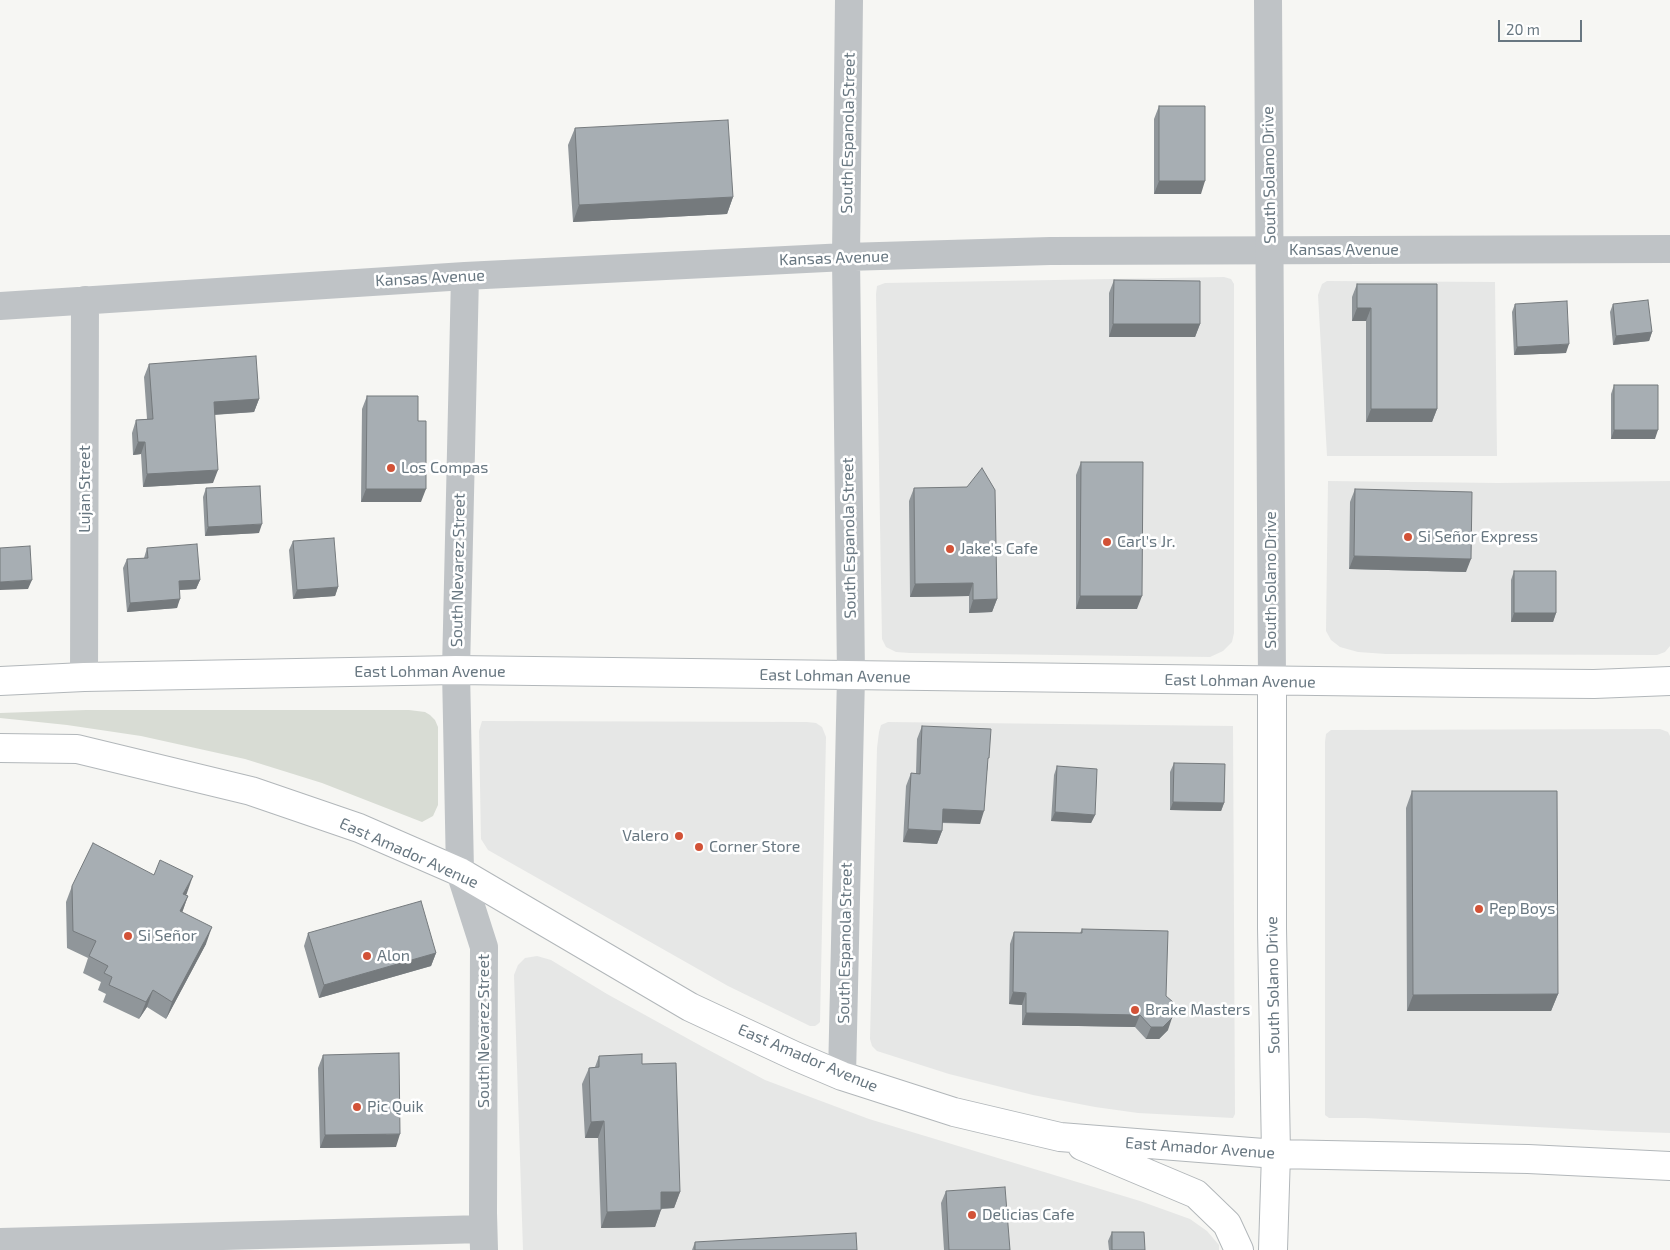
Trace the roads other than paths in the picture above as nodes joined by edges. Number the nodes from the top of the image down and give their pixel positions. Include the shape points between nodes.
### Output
1 (849, 0) edge
2 (1268, 0) edge
3 (1670, 249) edge
4 (1270, 251) junction
5 (846, 257) junction
6 (465, 276) junction
7 (86, 300) junction
8 (0, 306) edge
9 (456, 670) junction
10 (851, 676) junction
11 (84, 677) junction
12 (0, 681) edge
13 (1272, 681) junction
14 (1670, 682) edge
15 (0, 748) edge
16 (460, 872) junction
17 (842, 1076) junction
18 (1060, 1137) junction
19 (1276, 1154) junction
20 (1670, 1166) edge
21 (484, 1240) edge
22 (0, 1242) edge
23 (1239, 1250) edge
24 (1273, 1250) edge

1 - 5 street, South Espanola Street
2 - 4 street, South Solano Drive
3 - 4 street, Kansas Avenue
4 - 5 street, Kansas Avenue via 1050,251
4 - 13 street, South Solano Drive
5 - 6 street, Kansas Avenue
5 - 10 street, South Espanola Street
6 - 7 street, Kansas Avenue
6 - 9 street, South Nevarez Street
7 - 8 street, Kansas Avenue
7 - 11 street, Lujan Street
9 - 10 main road, East Lohman Avenue
9 - 11 main road, East Lohman Avenue
9 - 16 street, South Nevarez Street
10 - 13 main road, East Lohman Avenue
10 - 17 street, South Espanola Street
11 - 12 main road, East Lohman Avenue
13 - 14 main road, East Lohman Avenue
13 - 19 main road, South Solano Drive
15 - 16 main road, East Amador Avenue via 77,749 251,791 359,828
16 - 17 main road, East Amador Avenue via 690,1006
16 - 21 street, South Nevarez Street via 484,947
17 - 18 main road, East Amador Avenue via 954,1112
18 - 19 main road, East Amador Avenue
18 - 23 main road via 1196,1194 1227,1224
19 - 20 main road, East Amador Avenue via 1528,1159
19 - 24 main road, South Solano Drive
21 - 22 street

